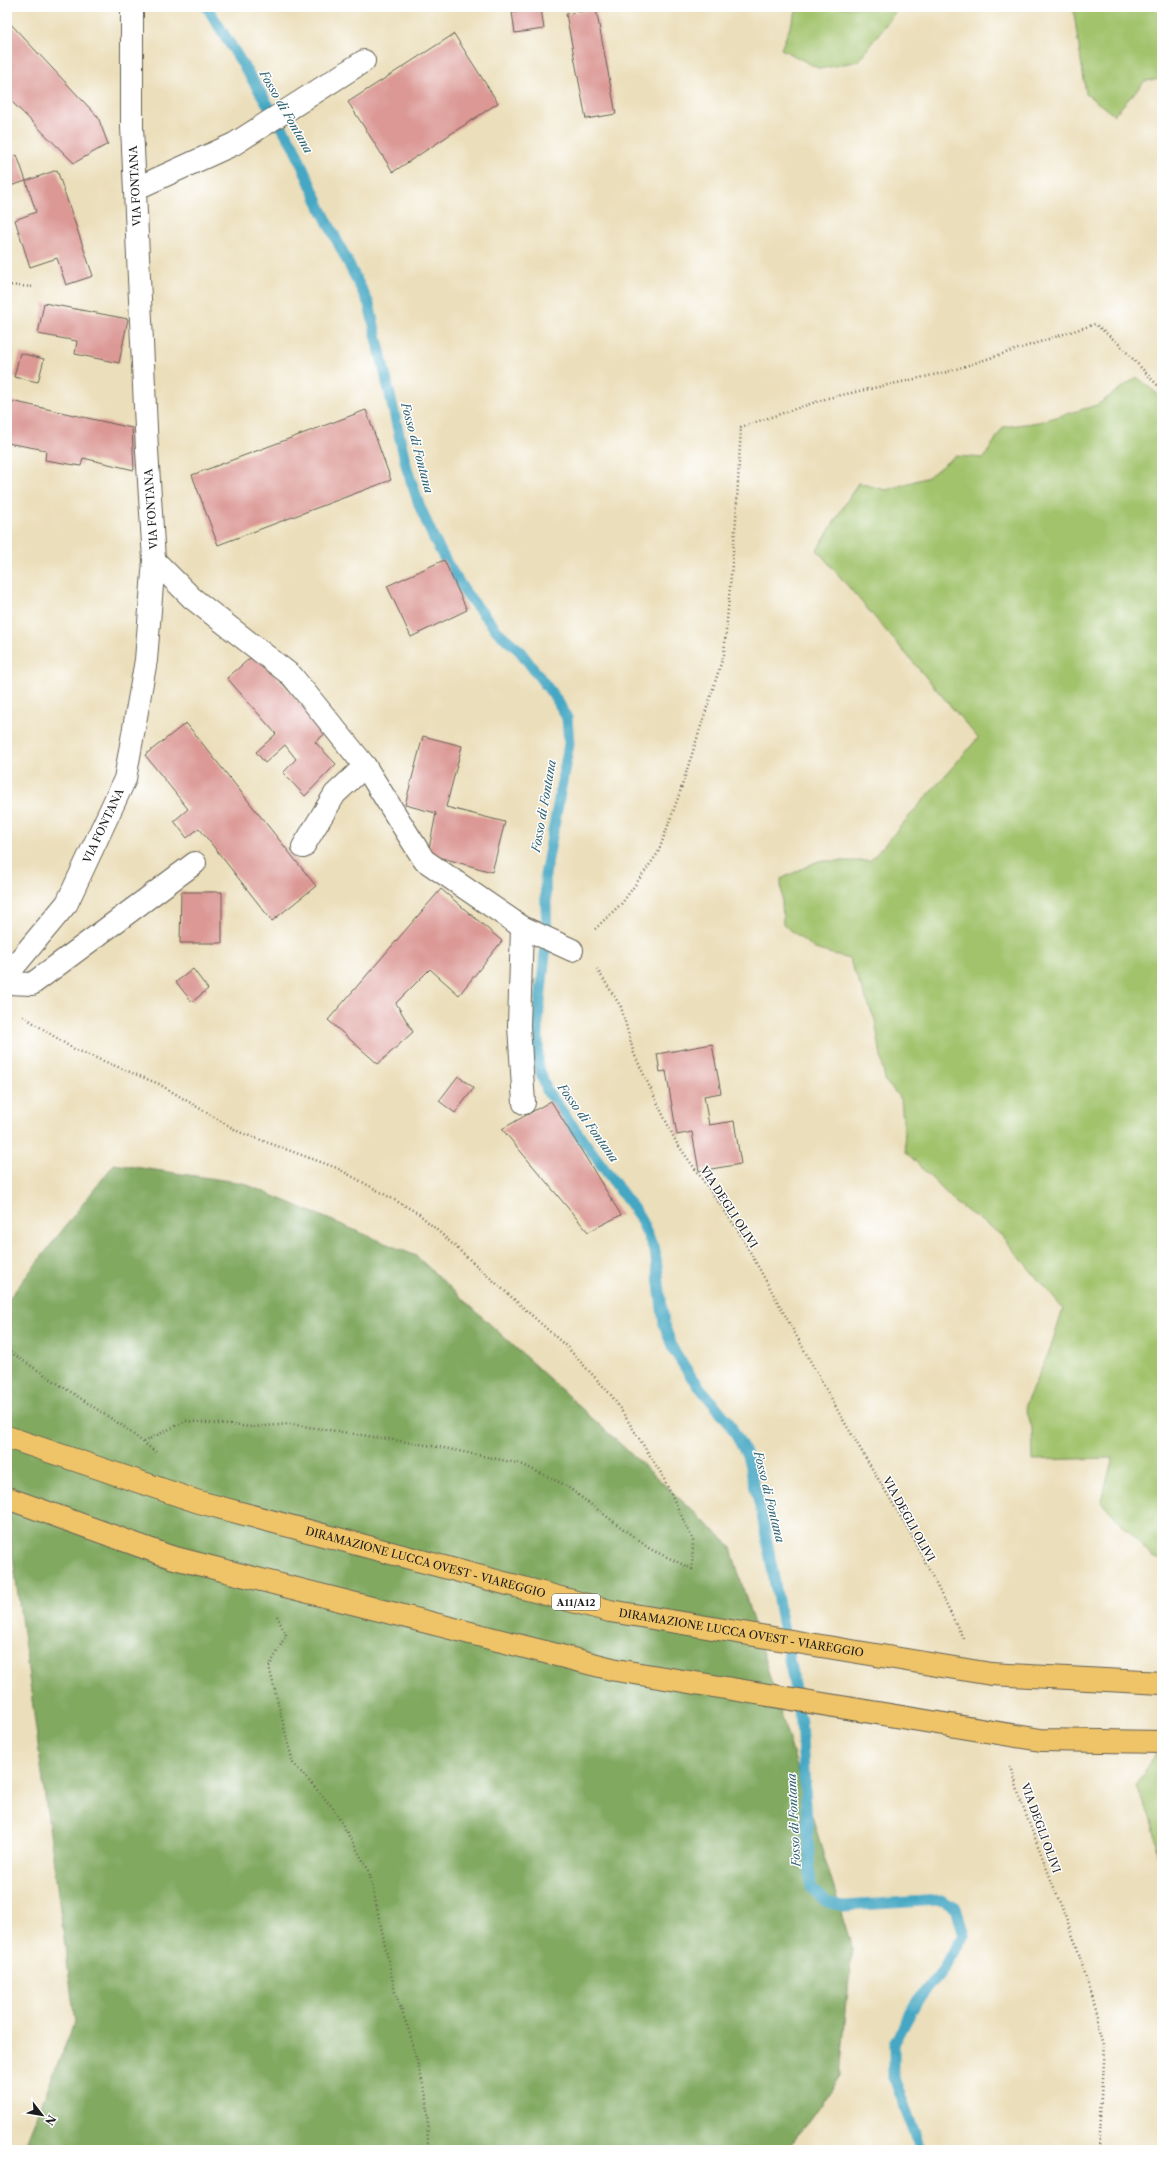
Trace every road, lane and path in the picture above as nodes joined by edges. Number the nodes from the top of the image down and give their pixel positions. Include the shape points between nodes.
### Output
1 (132, 7) edge
2 (364, 61) dead end
3 (135, 189) junction
4 (7, 285) edge
5 (35, 287) dead end
6 (1162, 390) edge
7 (154, 560) junction
8 (365, 766) junction
9 (303, 847) dead end
10 (195, 863) dead end
11 (525, 928) junction
12 (568, 947) junction
13 (7, 975) edge
14 (7, 983) edge
15 (22, 1015) dead end
16 (524, 1103) dead end
17 (7, 1350) edge
18 (7, 1437) edge
19 (143, 1442) junction
20 (160, 1455) dead end
21 (7, 1498) edge
22 (276, 1614) dead end
23 (964, 1640) dead end
24 (1162, 1682) edge
25 (1162, 1742) edge
26 (1011, 1764) dead end
27 (428, 2150) edge
28 (1099, 2150) edge

1 - 3 street, VIA FONTANA
2 - 3 street via 234,144
3 - 7 street, VIA FONTANA
4 - 5 path
6 - 12 path via 1095,324 947,372 828,398 741,427 724,654 679,795 658,852 622,903
7 - 8 street via 192,598 292,676
7 - 13 street, VIA FONTANA via 146,660 125,779 67,903
8 - 9 street via 336,794
8 - 11 street via 424,860
10 - 14 street via 32,984
11 - 12 street
11 - 16 street via 519,1026
12 - 23 path, VIA DEGLI OLIVI via 589,956 621,1007 634,1054 676,1142 738,1230 839,1413 911,1534
15 - 19 path via 72,1048 159,1084 239,1132 337,1168 418,1213 566,1347 612,1396 661,1473 693,1540 692,1569 650,1549 565,1485 521,1464 439,1447 290,1424 252,1427 186,1421
17 - 19 path
18 - 24 highway, DIRAMAZIONE LUCCA OVEST - VIAREGGIO / A11/A12, bridge via 199,1502 610,1611 991,1674
19 - 20 path
21 - 25 highway, bridge via 171,1557 616,1670 1041,1740
22 - 27 path via 286,1635 269,1667 293,1763 333,1808 369,1871 395,1992 427,2100
26 - 28 path, VIA DEGLI OLIVI via 1021,1802 1077,1947 1105,2044

